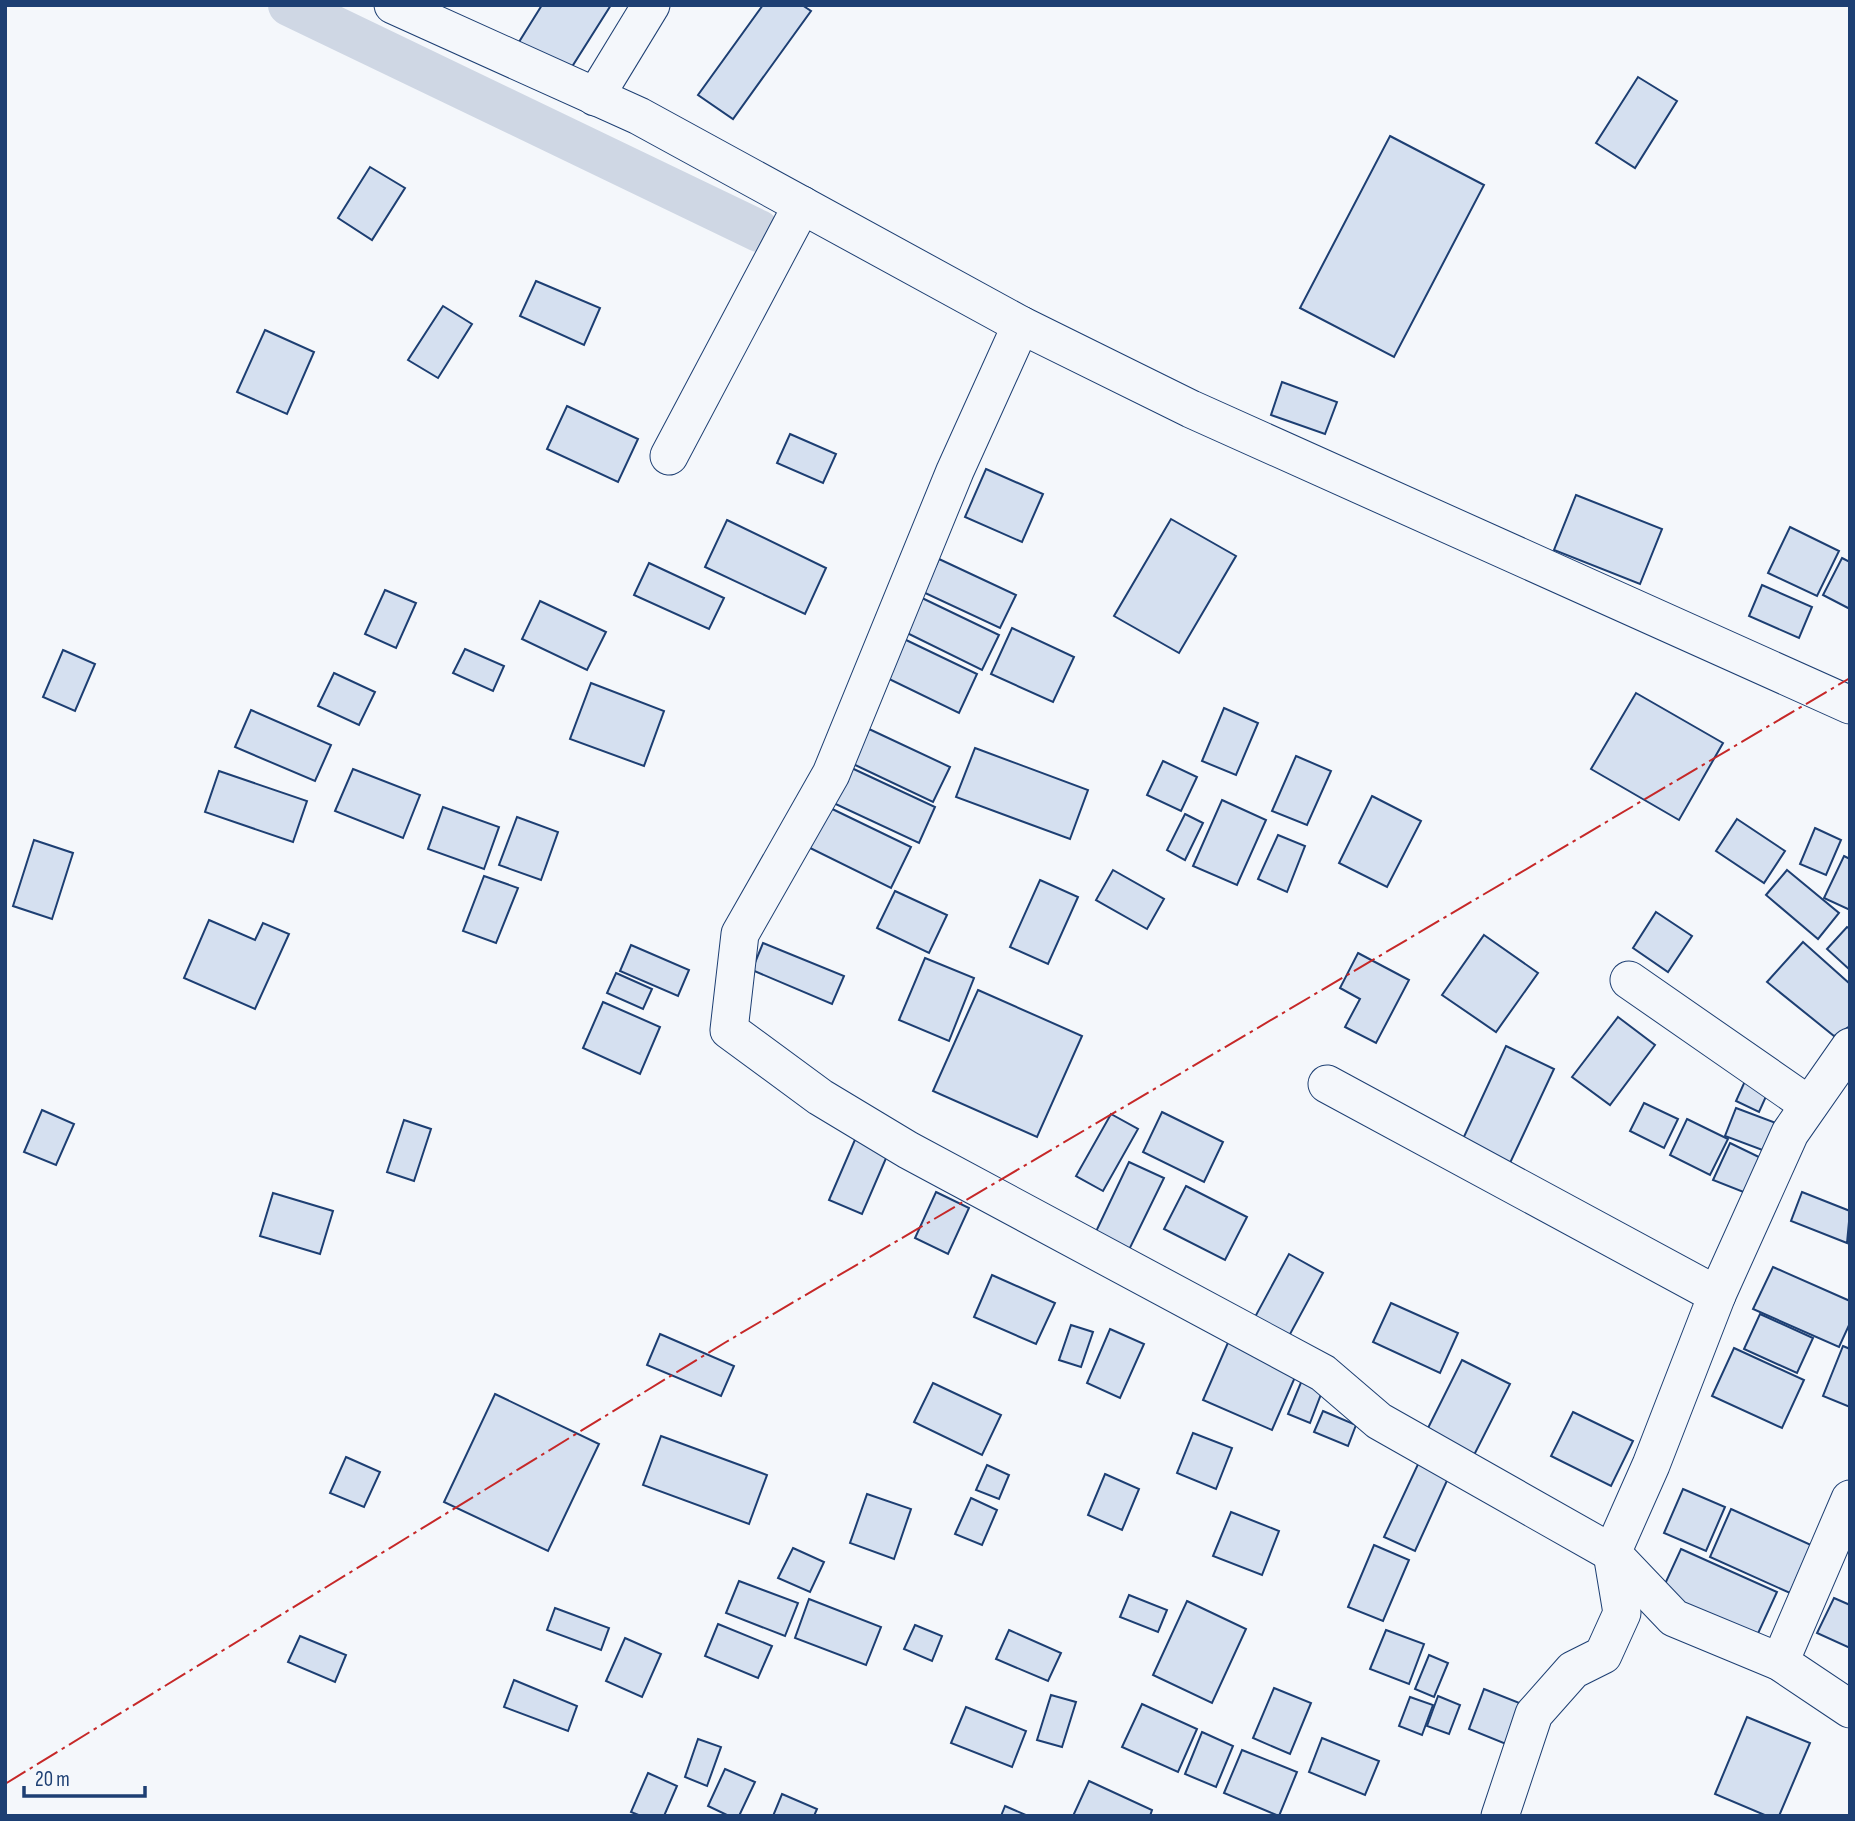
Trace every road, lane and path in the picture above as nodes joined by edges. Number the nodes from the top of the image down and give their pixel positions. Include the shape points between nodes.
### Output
1 (393, 5) edge
2 (651, 5) edge
3 (594, 97) junction
4 (802, 205) junction
5 (1021, 325) junction
6 (669, 456) dead end
7 (1850, 705) edge
8 (1629, 980) dead end
9 (1850, 1047) edge
10 (1327, 1084) dead end
11 (1809, 1105) junction
12 (1717, 1295) junction
13 (1850, 1499) edge
14 (1612, 1553) junction
15 (1780, 1662) junction
16 (1850, 1709) edge
17 (1500, 1816) edge

1 - 3 street
2 - 3 street
3 - 4 street via 639,116
4 - 5 street
4 - 6 street
5 - 7 street via 1191,409
5 - 14 street via 955,471 831,774 740,934 729,1030 820,1097 908,1150 1323,1373 1379,1421
8 - 11 street
9 - 11 street
10 - 12 street
11 - 12 street via 1790,1133
12 - 14 street
13 - 15 street
14 - 15 street via 1674,1618
14 - 17 street via 1622,1613 1603,1655 1573,1670 1534,1714
15 - 16 street

